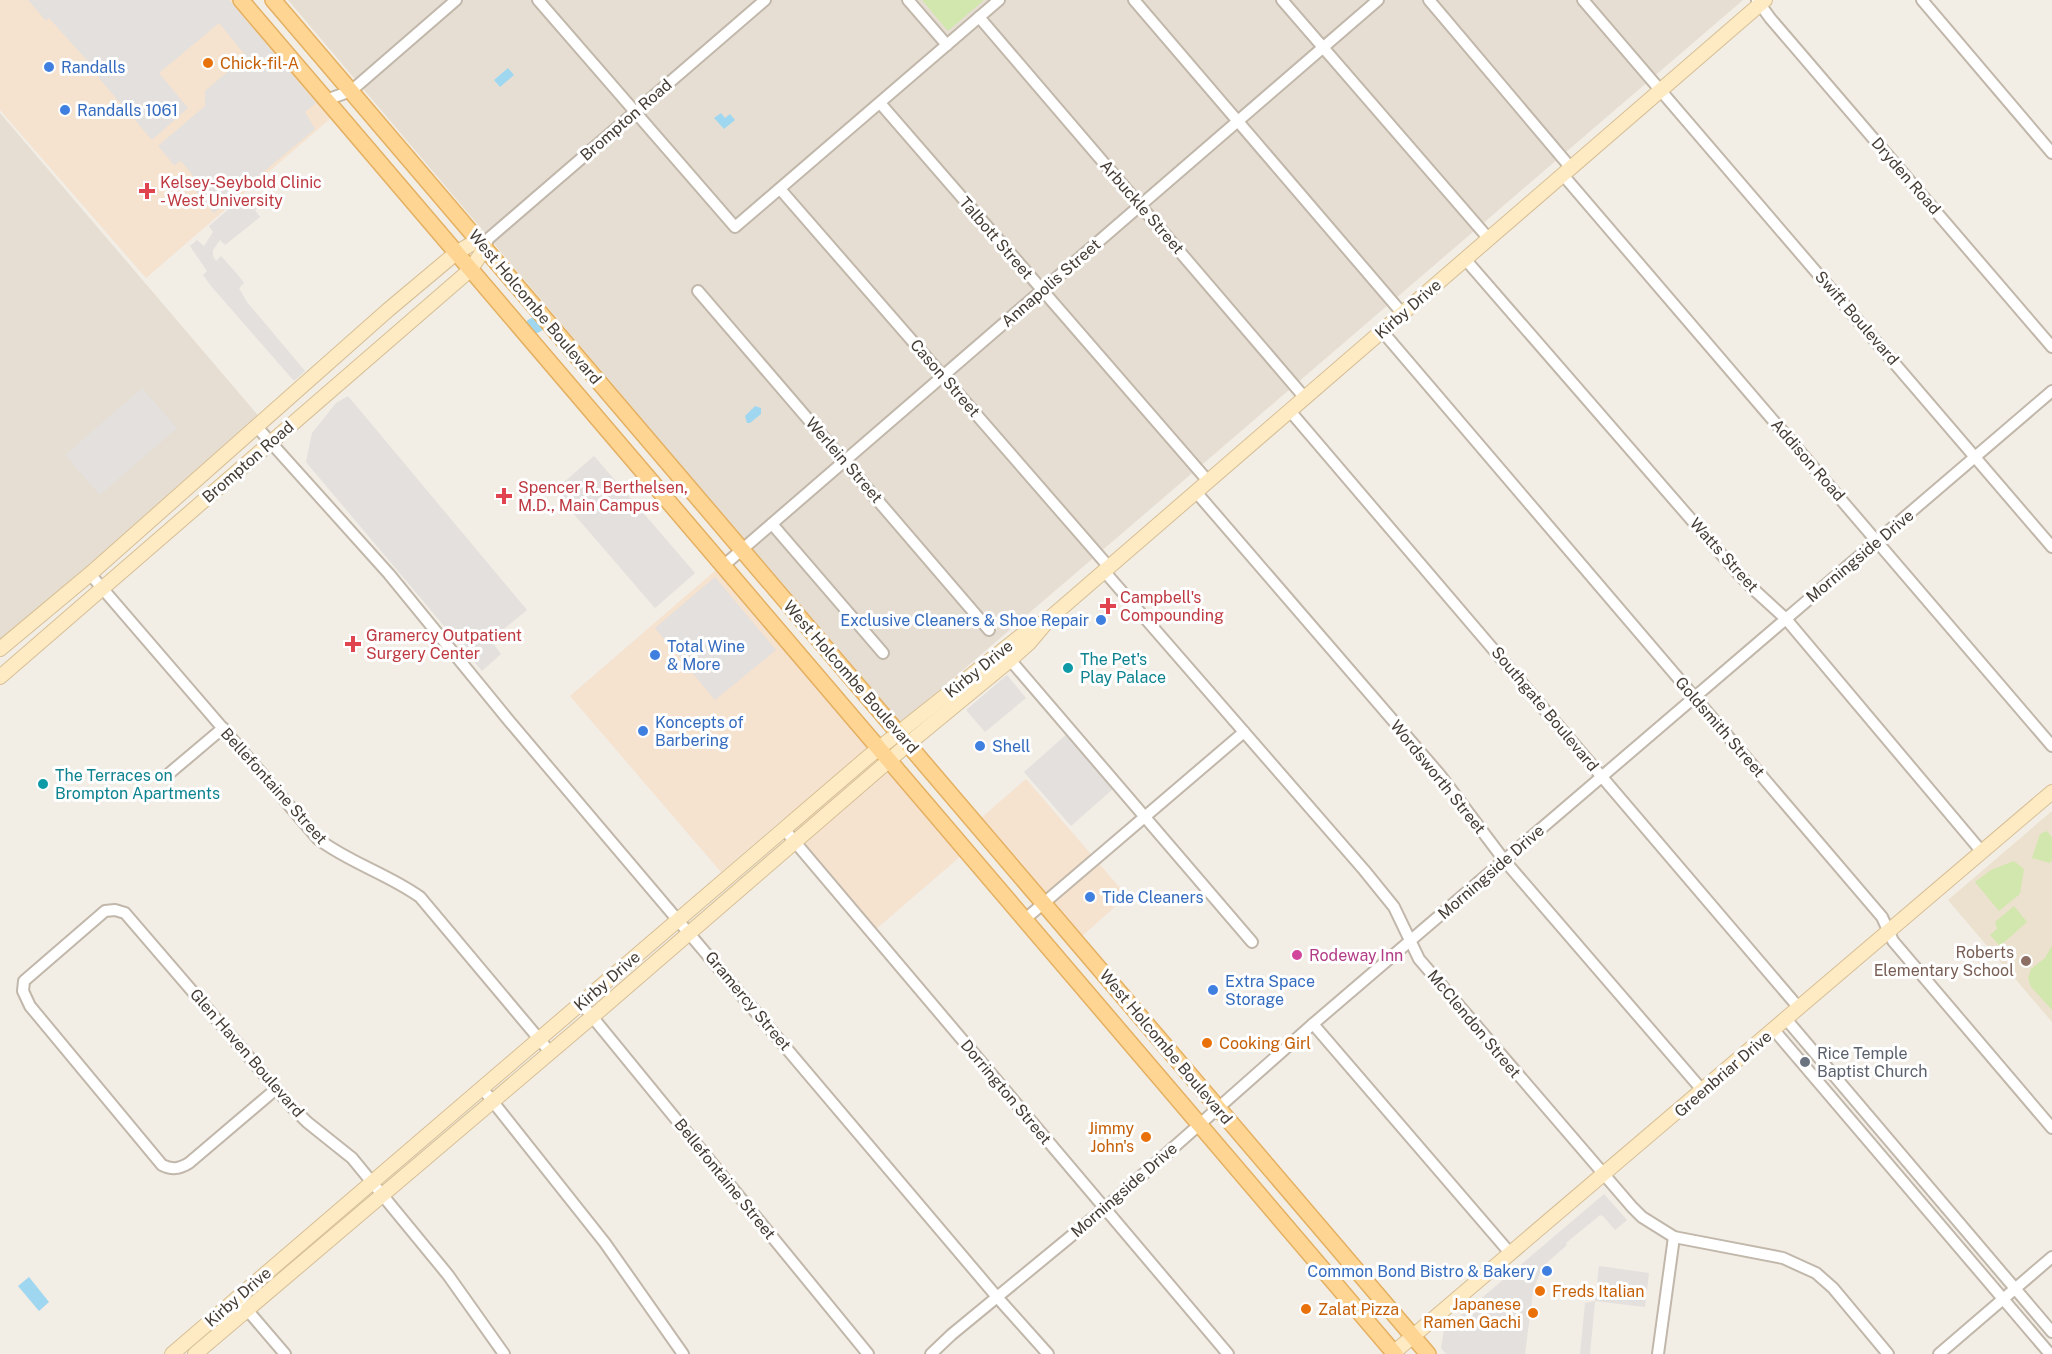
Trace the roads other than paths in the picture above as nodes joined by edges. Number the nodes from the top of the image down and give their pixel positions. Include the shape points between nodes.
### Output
1 (241, 0) edge
2 (273, 0) edge
3 (456, 0) edge
4 (538, 0) edge
5 (765, 0) edge
6 (908, 0) edge
7 (999, 0) edge
8 (1134, 0) edge
9 (1282, 0) edge
10 (1378, 0) edge
11 (1429, 0) edge
12 (1583, 0) edge
13 (1922, 0) edge
14 (1761, 1) edge
15 (979, 17) junction
16 (947, 45) junction
17 (1323, 48) junction
18 (1661, 90) junction
19 (351, 91) junction
20 (326, 100) junction
21 (880, 103) junction
22 (635, 112) junction
23 (1238, 121) junction
24 (2052, 153) edge
25 (1567, 171) junction
26 (780, 189) junction
27 (1141, 206) junction
28 (1489, 239) junction
29 (484, 242) junction
30 (456, 253) junction
31 (1466, 259) junction
32 (470, 270) junction
33 (698, 291) dead end
34 (1042, 291) junction
35 (1402, 313) junction
36 (1382, 332) junction
37 (2052, 347) edge
38 (339, 353) junction
39 (353, 371) junction
40 (944, 376) junction
41 (2052, 391) edge
42 (1305, 398) junction
43 (1290, 411) junction
44 (256, 426) junction
45 (271, 442) junction
46 (1976, 457) junction
47 (845, 461) junction
48 (1208, 481) junction
49 (1196, 492) junction
50 (772, 525) junction
51 (1877, 541) junction
52 (2052, 546) edge
53 (742, 550) junction
54 (723, 566) junction
55 (1106, 569) junction
56 (90, 573) junction
57 (102, 588) junction
58 (1786, 619) junction
59 (989, 630) dead end
60 (0, 649) edge
61 (882, 653) dead end
62 (1006, 655) junction
63 (0, 677) edge
64 (1694, 696) junction
65 (223, 728) junction
66 (1244, 732) junction
67 (904, 738) junction
68 (2052, 746) edge
69 (884, 754) junction
70 (165, 777) dead end
71 (1602, 777) junction
72 (2052, 792) edge
73 (1144, 817) junction
74 (784, 829) junction
75 (795, 842) junction
76 (1982, 852) junction
77 (1504, 860) junction
78 (1044, 903) junction
79 (679, 919) junction
80 (1024, 920) junction
81 (1889, 931) junction
82 (690, 933) junction
83 (1252, 942) dead end
84 (1410, 942) junction
85 (581, 1003) junction
86 (1799, 1008) junction
87 (592, 1017) junction
88 (1786, 1019) junction
89 (1313, 1024) junction
90 (1774, 1030) junction
91 (539, 1039) junction
92 (550, 1052) junction
93 (482, 1088) junction
94 (276, 1089) junction
95 (1702, 1091) junction
96 (493, 1101) junction
97 (1218, 1108) junction
98 (1199, 1125) junction
99 (2052, 1128) edge
100 (1603, 1175) junction
101 (372, 1182) junction
102 (383, 1195) junction
103 (1104, 1209) junction
104 (1674, 1237) junction
105 (1510, 1253) junction
106 (2052, 1257) edge
107 (2015, 1289) junction
108 (997, 1297) junction
109 (237, 1298) junction
110 (2003, 1299) junction
111 (247, 1310) junction
112 (2052, 1332) edge
113 (1413, 1336) junction
114 (1394, 1353) edge
115 (172, 1354) edge
116 (195, 1354) edge
117 (285, 1354) edge
118 (504, 1354) edge
119 (683, 1354) edge
120 (868, 1354) edge
121 (931, 1354) edge
122 (1048, 1354) edge
123 (1228, 1354) edge
124 (1428, 1354) edge
125 (1658, 1354) edge
126 (1888, 1354) edge
127 (1939, 1354) edge
128 (2050, 1354) edge

1 - 20 main road, West Holcombe Boulevard
2 - 19 main road, West Holcombe Boulevard
3 - 19 street
4 - 22 street
5 - 22 street, Brompton Road
6 - 16 street
7 - 15 street
8 - 23 street
9 - 17 street
10 - 17 street, Annapolis Street
11 - 25 street, Addison Road
12 - 18 street, Swift Boulevard
13 - 24 street
14 - 18 main road, Kirby Drive
14 - 37 street, Dryden Road via 1770,18
15 - 16 street
15 - 27 street, Arbuckle Street
16 - 21 street
17 - 23 street, Annapolis Street
17 - 28 street
18 - 25 main road, Kirby Drive
18 - 46 street, Swift Boulevard
19 - 20 street
19 - 29 main road, West Holcombe Boulevard
20 - 30 main road, West Holcombe Boulevard
21 - 26 street
21 - 34 street, Talbott Street
22 - 26 street via 735,227
22 - 29 street, Brompton Road
23 - 27 street, Annapolis Street
23 - 35 street
25 - 28 main road, Kirby Drive
25 - 51 street, Addison Road
26 - 40 street, Cason Street
27 - 34 street, Annapolis Street
27 - 42 street, Arbuckle Street
28 - 31 main road, Kirby Drive
29 - 30 main road, Brompton Road
29 - 32 main road, Brompton Road
29 - 53 main road, West Holcombe Boulevard
30 - 32 main road, West Holcombe Boulevard
30 - 38 main road, Brompton Road
31 - 35 main road, Kirby Drive
31 - 58 street, Watts Street via 1735,570
32 - 39 main road, Brompton Road
32 - 54 main road, West Holcombe Boulevard
33 - 47 street, Werlein Street
34 - 40 street, Annapolis Street
34 - 48 street, Talbott Street
35 - 36 main road, Kirby Drive
36 - 42 main road, Kirby Drive
36 - 64 street, Goldsmith Street
38 - 39 main road
38 - 44 main road, Brompton Road
39 - 45 main road, Brompton Road
40 - 47 street, Annapolis Street
40 - 55 street, Cason Street
41 - 46 street, Morningside Drive
42 - 43 main road, Kirby Drive
43 - 48 main road, Kirby Drive
43 - 71 street, Southgate Boulevard
44 - 45 street, Gramercy Street
44 - 56 main road, Brompton Road
45 - 57 main road, Brompton Road
45 - 79 street, Gramercy Street
46 - 51 street, Morningside Drive
46 - 52 street, Swift Boulevard
47 - 50 street, Annapolis Street
47 - 59 street, Werlein Street
48 - 49 main road, Kirby Drive
49 - 55 main road, Kirby Drive
49 - 77 street, Wordsworth Street via 1440,775
50 - 53 street, Annapolis Street
50 - 61 street
51 - 58 street, Morningside Drive
51 - 68 street, Addison Road
53 - 54 street, Annapolis Street
53 - 67 main road, West Holcombe Boulevard
54 - 69 main road, West Holcombe Boulevard
55 - 62 main road, Kirby Drive via 1050,618 1022,635
55 - 66 street, McClendon Street
56 - 57 street, Bellefontaine Street
56 - 60 main road, Brompton Road
57 - 63 main road, Brompton Road
57 - 65 street, Bellefontaine Street
58 - 64 street, Morningside Drive
58 - 76 street, Watts Street
62 - 67 main road, Kirby Drive
62 - 73 street
64 - 71 street, Morningside Drive
64 - 81 street, Goldsmith Street via 1882,917
65 - 70 street
65 - 91 street, Bellefontaine Street via 318,839 347,859 402,884 420,897
66 - 73 street
66 - 84 street, McClendon Street via 1394,907
67 - 69 main road, Kirby Drive
67 - 78 main road, West Holcombe Boulevard
69 - 74 main road, Kirby Drive
69 - 75 main road, Kirby Drive
69 - 80 main road, West Holcombe Boulevard
71 - 77 street, Morningside Drive
71 - 86 street, Southgate Boulevard
72 - 76 main road, Greenbriar Drive
73 - 78 street
73 - 83 street
74 - 75 street, Dorrington Street
74 - 79 main road, Kirby Drive
75 - 82 main road, Kirby Drive
75 - 103 street, Dorrington Street
76 - 81 main road, Greenbriar Drive
77 - 84 street, Morningside Drive
77 - 95 street, Wordsworth Street
78 - 80 street
78 - 97 main road, West Holcombe Boulevard
79 - 82 street, Gramercy Street
79 - 85 main road, Kirby Drive
80 - 98 main road, West Holcombe Boulevard
81 - 86 main road, Greenbriar Drive
81 - 99 street, Goldsmith Street via 1894,943
82 - 87 main road, Kirby Drive
82 - 108 street, Gramercy Street
84 - 89 street, Morningside Drive
84 - 100 street, McClendon Street via 1419,959
85 - 87 street, Bellefontaine Street
85 - 91 main road, Kirby Drive
86 - 88 main road, Greenbriar Drive
87 - 92 main road, Kirby Drive
87 - 120 street, Bellefontaine Street
88 - 90 main road, Greenbriar Drive
88 - 107 street
89 - 97 street, Morningside Drive
89 - 105 street
90 - 95 main road, Greenbriar Drive
90 - 110 street
91 - 92 street, Bellefontaine Street
91 - 93 main road, Kirby Drive
92 - 96 main road, Kirby Drive
93 - 96 street
93 - 101 main road, Kirby Drive
94 - 94 street, Glen Haven Boulevard via 121,911 105,911 24,981 26,1001 168,1168 181,1168 198,1156
94 - 101 street, Glen Haven Boulevard via 307,1122 352,1158
95 - 100 main road, Greenbriar Drive
96 - 102 main road, Kirby Drive
96 - 119 street via 605,1243
97 - 98 street, Morningside Drive
97 - 113 main road, West Holcombe Boulevard
98 - 103 street, Morningside Drive
98 - 114 main road, West Holcombe Boulevard
100 - 104 street, McClendon Street via 1642,1217
100 - 105 main road, Greenbriar Drive
101 - 102 street, Glen Haven Boulevard
101 - 109 main road, Kirby Drive
102 - 111 main road, Kirby Drive
102 - 118 street, Glen Haven Boulevard via 448,1275
103 - 108 street, Morningside Drive
103 - 123 street, Dorrington Street
104 - 125 street
104 - 126 street, McClendon Street via 1783,1258 1816,1273
105 - 113 main road, Greenbriar Drive
106 - 107 street
107 - 110 street
107 - 112 street
108 - 121 street, Morningside Drive
108 - 122 street, Gramercy Street
109 - 111 street
109 - 115 main road, Kirby Drive
110 - 127 street
110 - 128 street
111 - 116 main road, Kirby Drive
111 - 117 street
113 - 114 main road, Greenbriar Drive
113 - 124 main road, West Holcombe Boulevard

